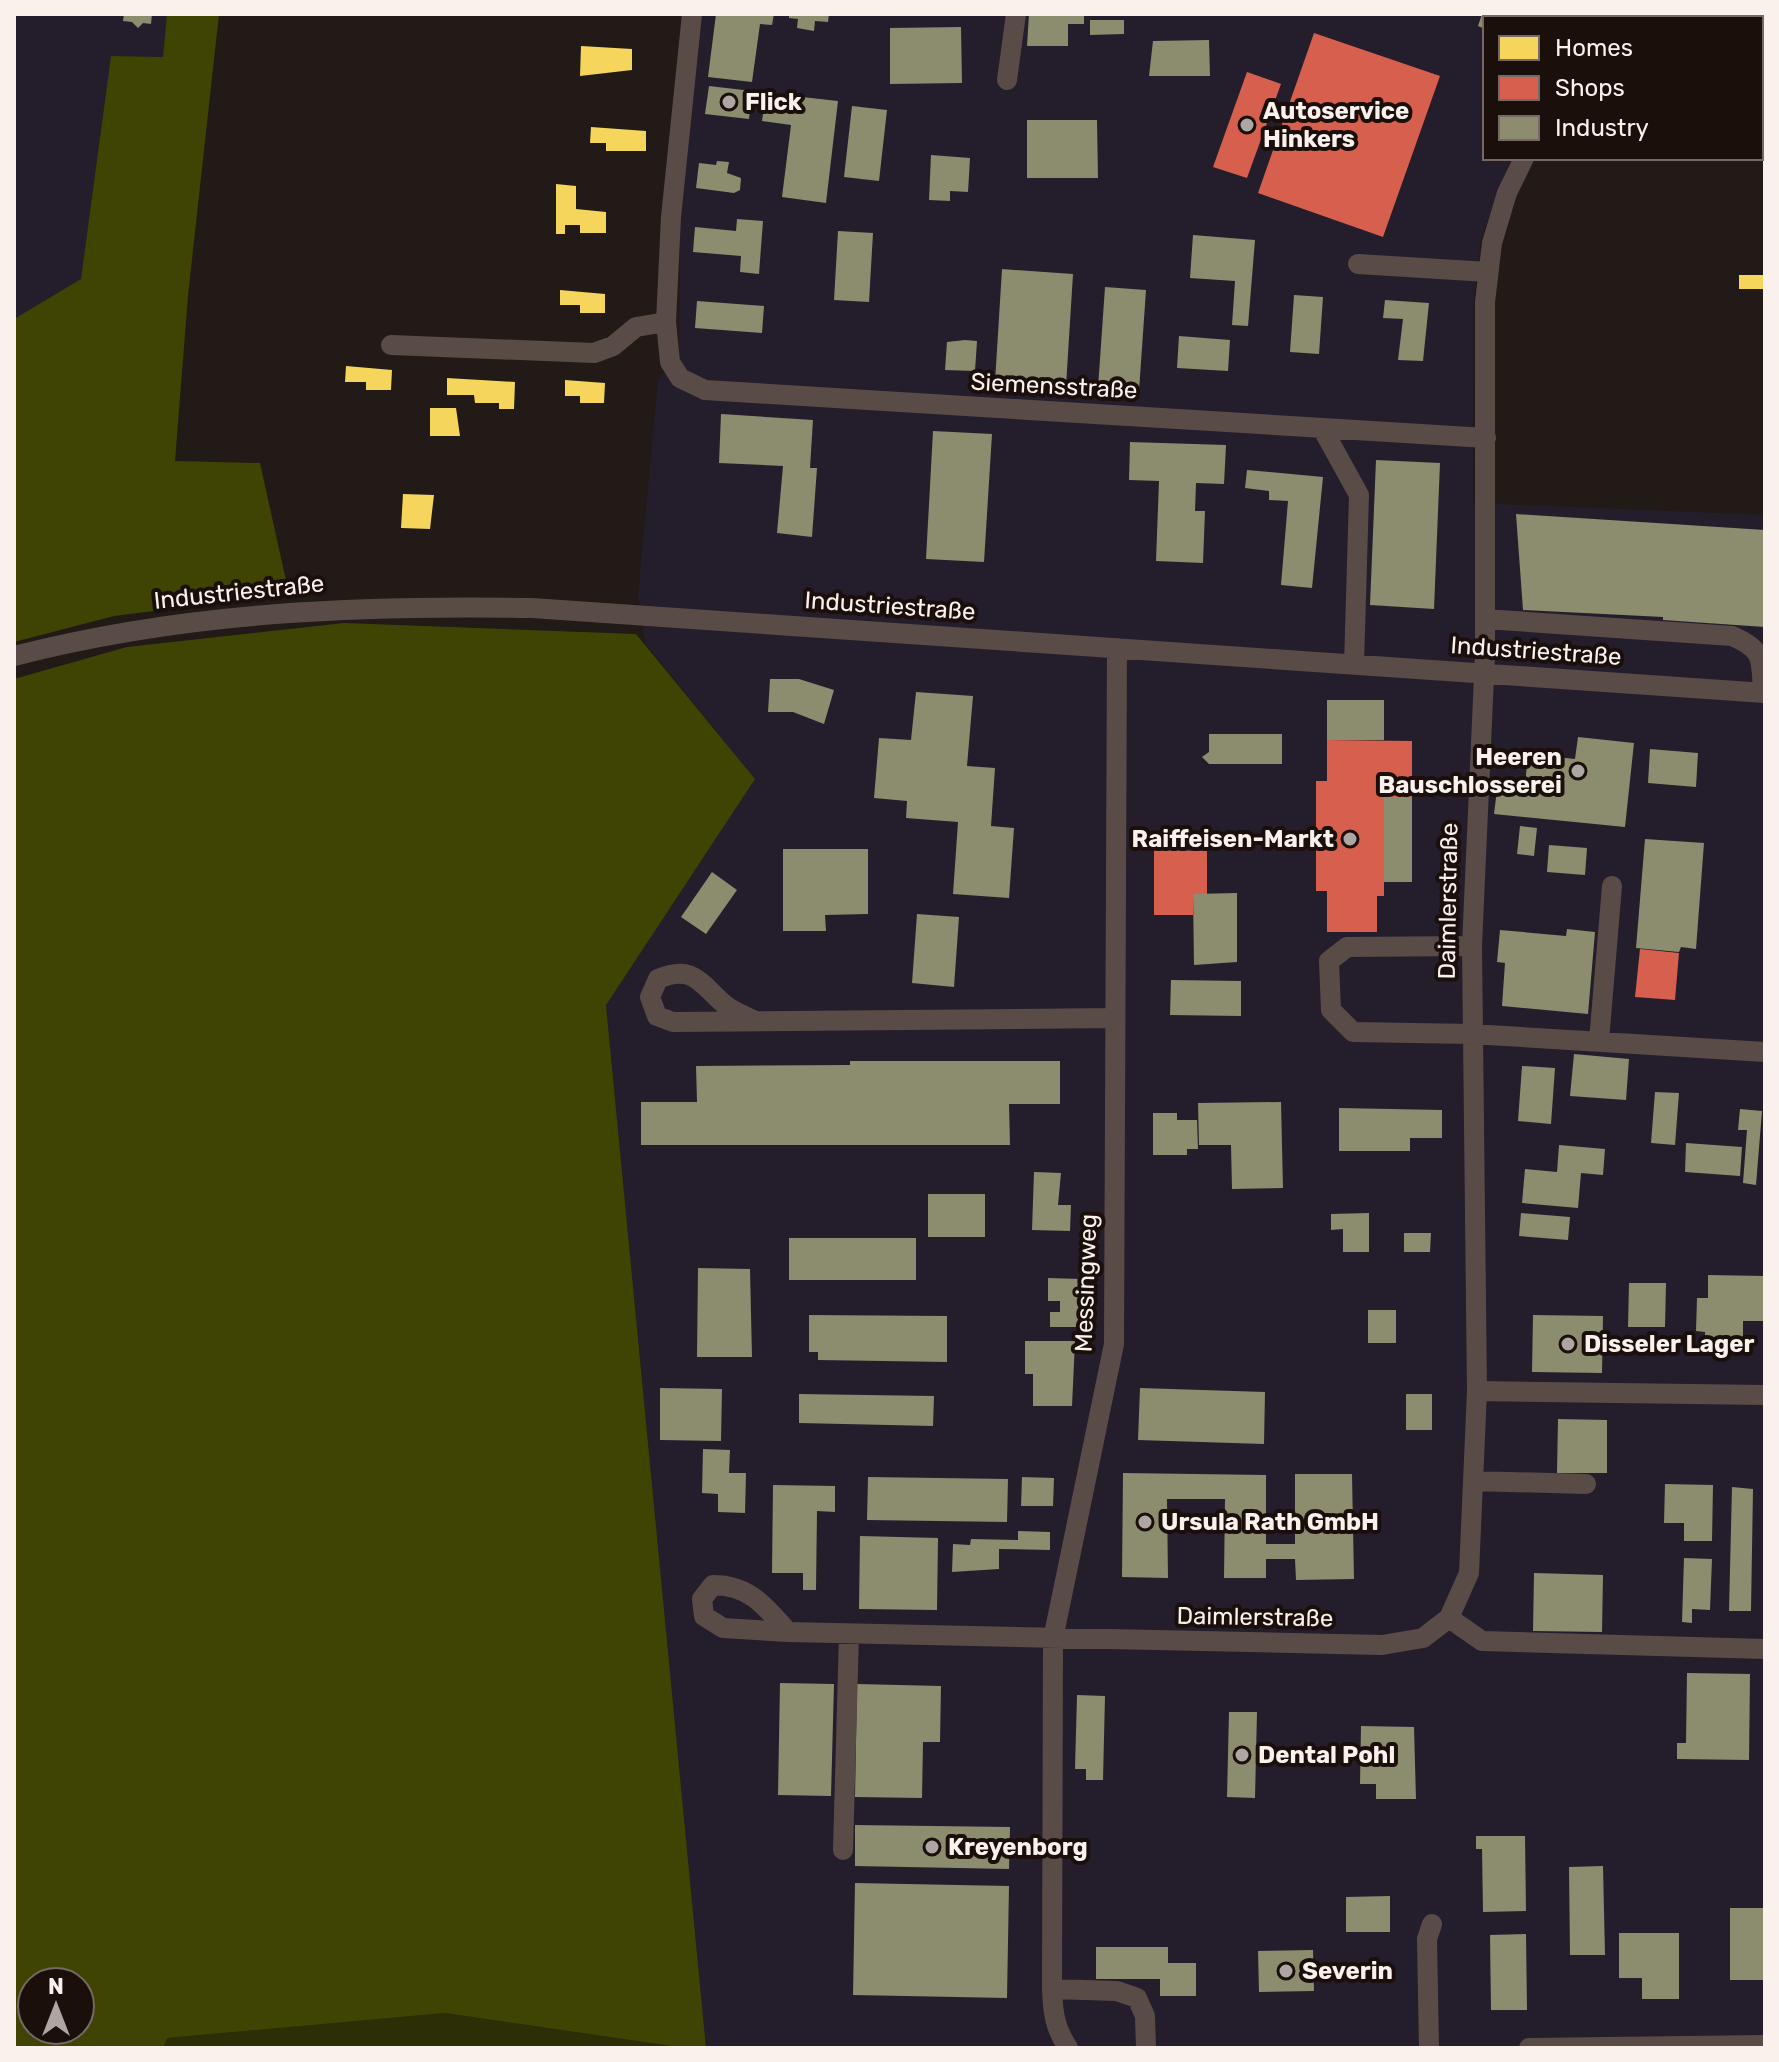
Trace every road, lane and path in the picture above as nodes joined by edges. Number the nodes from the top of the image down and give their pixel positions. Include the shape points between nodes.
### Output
1 (692, 14) edge
2 (1016, 14) edge
3 (1007, 80) dead end
4 (1523, 160) edge
5 (1358, 264) dead end
6 (1488, 272) junction
7 (666, 322) junction
8 (391, 345) dead end
9 (1322, 428) junction
10 (1486, 438) junction
11 (1485, 619) junction
12 (1117, 648) junction
13 (14, 656) edge
14 (1354, 665) junction
15 (1484, 674) junction
16 (1764, 693) edge
17 (1612, 886) dead end
18 (1472, 946) junction
19 (1115, 1018) junction
20 (753, 1020) dead end
21 (1472, 1034) junction
22 (1599, 1041) junction
23 (1765, 1052) edge
24 (1477, 1391) junction
25 (1765, 1395) edge
26 (1473, 1481) junction
27 (1586, 1484) dead end
28 (1449, 1618) junction
29 (788, 1632) dead end
30 (849, 1634) junction
31 (1053, 1639) junction
32 (1765, 1649) edge
33 (843, 1850) dead end
34 (1432, 1924) dead end
35 (1052, 1989) junction
36 (1765, 2045) edge
37 (1069, 2047) edge
38 (1690, 2047) edge
39 (1146, 2048) edge
40 (1429, 2048) edge
41 (1529, 2048) edge

1 - 7 street, Siemensstraße
2 - 3 street
4 - 6 street via 1507,193
5 - 6 street
6 - 10 street
7 - 8 street via 636,327 613,346 594,353
7 - 9 street, Siemensstraße via 670,362 680,378 705,390
9 - 10 street, Siemensstraße
9 - 14 street via 1359,495
10 - 11 street
11 - 15 street
11 - 16 street via 1732,636 1753,645 1761,659
12 - 13 street, Industriestraße via 633,614 431,606 230,616 118,632
12 - 14 street, Industriestraße
12 - 19 street, Messingweg
14 - 15 street, Industriestraße
15 - 16 street, Industriestraße
15 - 18 street, Daimlerstraße
17 - 22 street
18 - 21 street, Daimlerstraße
18 - 21 street via 1347,947 1329,961 1331,1010 1353,1032
19 - 20 street
19 - 31 street, Messingweg via 1114,1344
21 - 22 street
21 - 24 street, Daimlerstraße
22 - 23 street
24 - 25 street
24 - 26 street, Daimlerstraße
26 - 27 street
26 - 28 street, Daimlerstraße via 1469,1573
28 - 31 street, Daimlerstraße via 1423,1638 1382,1645
28 - 32 street via 1482,1641
29 - 30 street
30 - 31 street
30 - 33 street
31 - 35 street, Messingweg
34 - 40 street via 1427,1939
35 - 37 street, Messingweg via 1053,2022
35 - 39 street via 1117,1991 1137,1998 1145,2016
36 - 38 street
38 - 41 street

